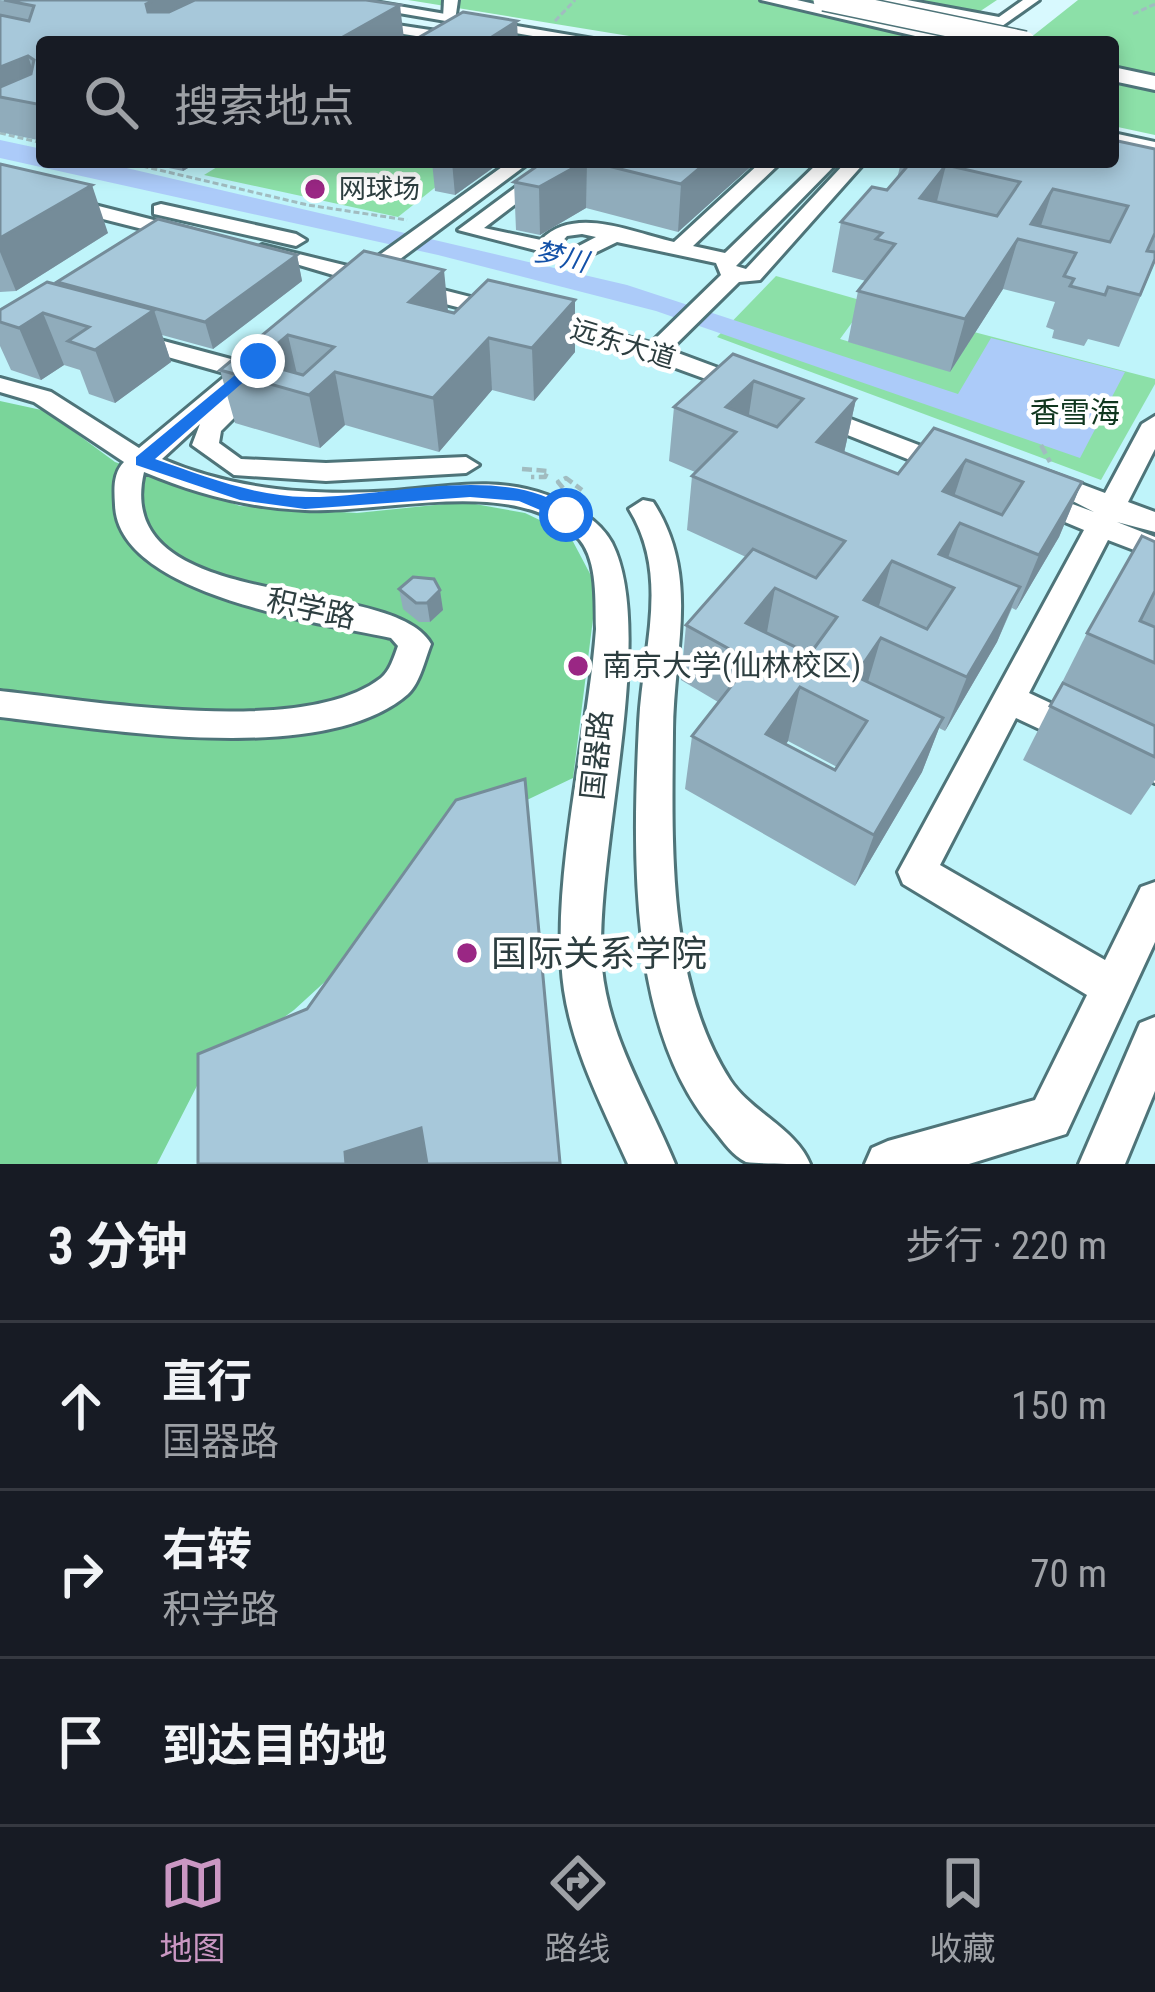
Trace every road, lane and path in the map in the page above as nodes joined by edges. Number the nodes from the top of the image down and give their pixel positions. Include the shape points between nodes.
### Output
1 (302, 0) edge
2 (378, 0) edge
3 (574, 0) edge
4 (770, 0) edge
5 (824, 0) edge
6 (886, 0) edge
7 (1032, 0) edge
8 (353, 3) junction
9 (1155, 4) edge
10 (332, 9) edge
11 (450, 9) edge
12 (1133, 14) dead end
13 (1001, 22) junction
14 (536, 32) junction
15 (420, 36) edge
16 (535, 36) edge
17 (562, 36) edge
18 (943, 36) edge
19 (981, 36) edge
20 (995, 36) edge
21 (1119, 62) edge
22 (1155, 70) edge
23 (1119, 75) edge
24 (1155, 83) edge
25 (0, 134) edge
26 (36, 142) edge
27 (1119, 143) edge
28 (1155, 151) edge
29 (151, 168) edge
30 (512, 168) edge
31 (554, 168) edge
32 (766, 168) edge
33 (823, 168) edge
34 (850, 168) edge
35 (0, 172) edge
36 (0, 187) edge
37 (746, 187) junction
38 (793, 198) junction
39 (428, 227) junction
40 (679, 248) junction
41 (381, 262) junction
42 (731, 268) junction
43 (488, 306) junction
44 (115, 334) edge
45 (668, 339) junction
46 (246, 371) junction
47 (0, 385) edge
48 (786, 392) junction
49 (1155, 424) edge
50 (968, 451) edge
51 (142, 461) junction
52 (466, 465) dead end
53 (644, 509) dead end
54 (1106, 514) junction
55 (1155, 523) edge
56 (1155, 548) edge
57 (1009, 699) junction
58 (0, 704) edge
59 (1155, 768) edge
60 (1155, 900) edge
61 (1110, 986) junction
62 (1155, 1038) edge
63 (652, 1164) edge
64 (787, 1164) edge
65 (888, 1164) edge
66 (1102, 1164) edge

1 - 16 main road
2 - 8 street
3 - 14 path via 561,19
4 - 18 highway
5 - 20 highway, bridge
6 - 13 street
7 - 13 street
8 - 10 main road
8 - 11 main road
9 - 12 path
10 - 15 street
11 - 14 main road
13 - 19 street
14 - 17 main road
21 - 22 highway
23 - 24 highway
25 - 26 path
27 - 28 main road
29 - 39 path
30 - 39 street
31 - 40 street via 468,230 544,249 572,227
32 - 37 street
33 - 38 street
34 - 42 street via 752,275
35 - 41 street, 远东大道
36 - 41 street, 远东大道
37 - 38 street
37 - 40 street
38 - 42 street
39 - 41 street
40 - 42 street
41 - 43 street, 远东大道
41 - 43 street via 340,304 377,296 475,319
41 - 45 street, 远东大道
42 - 45 street
43 - 45 street, 远东大道
44 - 46 street
45 - 48 street, 远东大道
46 - 51 street
46 - 52 street via 277,356 209,429 206,446 234,467
47 - 51 street, 国器路 via 53,400
48 - 50 street, 远东大道
48 - 54 street, 远东大道
49 - 54 street
51 - 58 street, 积学路 via 129,471 122,496 127,522 143,542 220,588 401,629 415,644 415,663 397,689 375,702 292,722 168,725
51 - 63 street, 国器路 via 240,494 305,503 470,491 522,496 566,515 598,543 610,580 611,628 581,968 596,1039
53 - 64 street via 666,579 656,716 668,993 708,1086 764,1150
54 - 55 street, 远东大道
54 - 56 street, 远东大道
54 - 57 street
57 - 59 street
57 - 61 street via 916,872
60 - 61 street
61 - 65 street via 1050,1118
62 - 66 street

